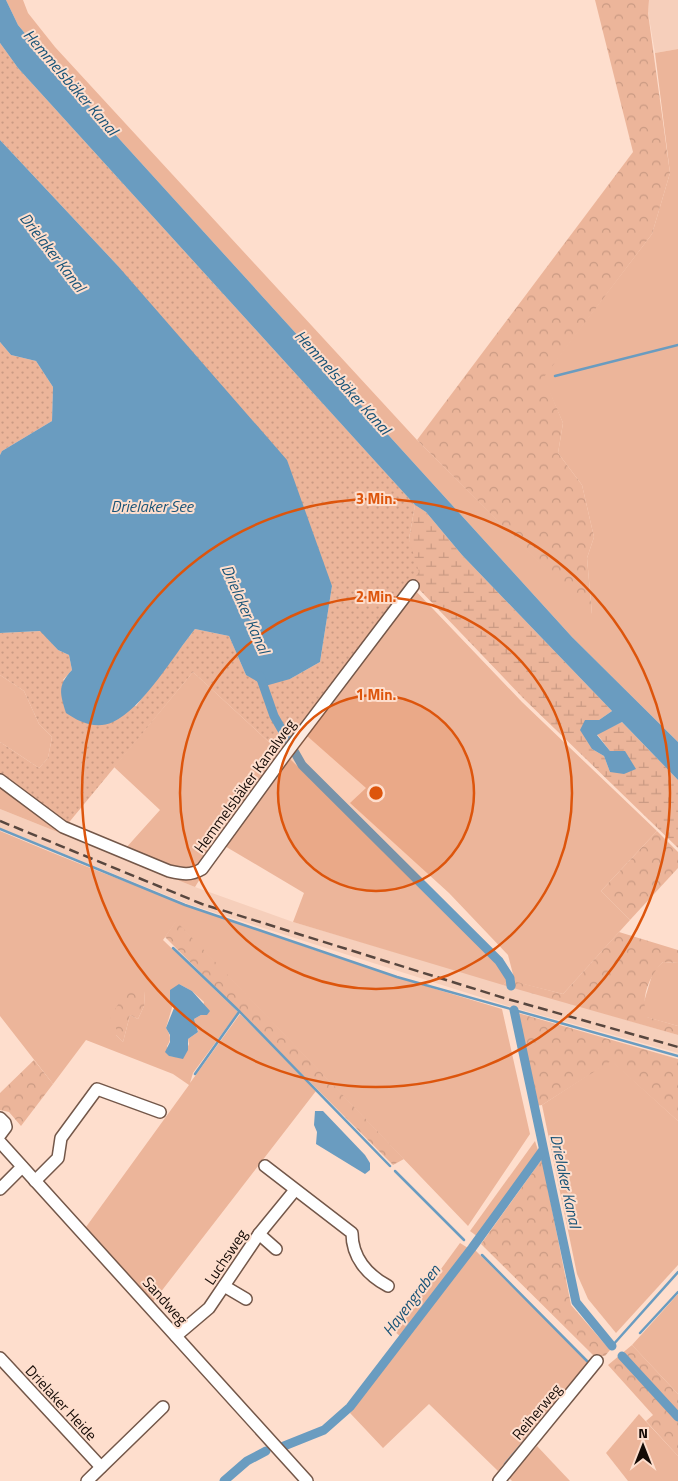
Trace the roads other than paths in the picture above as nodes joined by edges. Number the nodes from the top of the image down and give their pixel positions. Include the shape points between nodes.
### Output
1 (412, 586) dead end
2 (0, 780) edge
3 (160, 1112) dead end
4 (0, 1118) edge
5 (0, 1136) edge
6 (0, 1142) edge
7 (265, 1166) dead end
8 (22, 1167) junction
9 (35, 1181) junction
10 (0, 1189) edge
11 (295, 1190) junction
12 (259, 1234) junction
13 (276, 1248) dead end
14 (224, 1286) junction
15 (388, 1286) dead end
16 (246, 1299) dead end
17 (176, 1336) junction
18 (0, 1358) edge
19 (597, 1361) dead end
20 (163, 1407) dead end
21 (101, 1467) junction
22 (300, 1479) edge
23 (87, 1481) edge
24 (499, 1481) edge

1 - 2 street, Hemmelsbäker Kanalweg via 202,870 185,875 63,827
3 - 9 street via 97,1089 61,1138 58,1158
4 - 5 street via 6,1128
6 - 8 street, Sandweg
7 - 11 street
8 - 9 street, Sandweg
8 - 10 street
9 - 17 street, Sandweg
11 - 12 street, Luchsweg
11 - 15 street via 352,1233 352,1246 360,1262 371,1275
12 - 13 street
12 - 14 street, Luchsweg
14 - 16 street
14 - 17 street, Luchsweg via 209,1308
17 - 22 street, Sandweg
18 - 21 street, Drielaker Heide
19 - 24 street, Reiherweg
20 - 21 street
21 - 23 street

